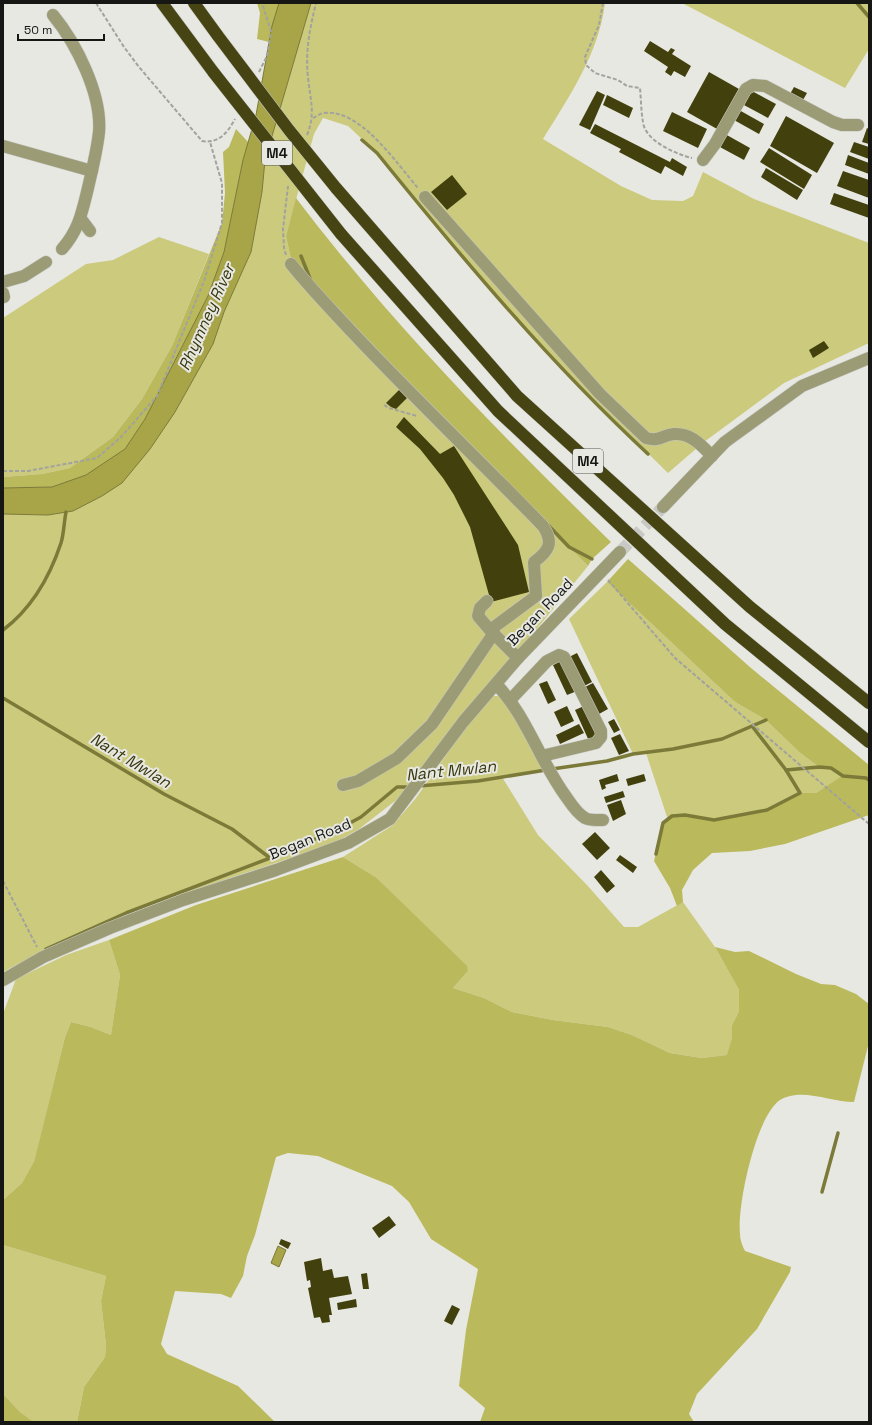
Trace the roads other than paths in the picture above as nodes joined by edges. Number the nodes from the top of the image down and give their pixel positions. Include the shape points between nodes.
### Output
1 (162, 3) edge
2 (194, 3) edge
3 (53, 15) dead end
4 (858, 126) dead end
5 (3, 146) edge
6 (703, 160) road end
7 (92, 171) junction
8 (425, 197) road end
9 (81, 219) junction
10 (90, 231) dead end
11 (62, 249) dead end
12 (46, 262) dead end
13 (291, 264) dead end
14 (3, 282) edge
15 (869, 358) edge
16 (712, 456) junction
17 (663, 507) tunnel mouth
18 (620, 552) tunnel mouth
19 (487, 601) dead end
20 (492, 632) junction
21 (518, 658) junction
22 (496, 684) junction
23 (510, 700) junction
24 (869, 703) edge
25 (869, 742) edge
26 (543, 760) junction
27 (343, 786) dead end
28 (603, 820) dead end
29 (3, 980) edge

1 - 25 highway, M4, bridge via 340,234 498,411 725,624
2 - 24 highway, M4, bridge via 288,130 517,396 750,607
3 - 7 street via 68,34 85,68 96,103 99,131
4 - 6 street via 833,122 765,86 753,84 746,89
5 - 7 street
7 - 9 street
8 - 16 street via 600,394 646,438 655,440 674,434 693,437
9 - 10 street
9 - 11 street
12 - 14 street via 24,276
13 - 20 street via 322,301 549,535 545,555 534,562 536,596
15 - 16 street via 802,386 725,442
16 - 17 street
18 - 21 street, Began Road
19 - 20 street via 480,608 478,616
20 - 21 street
20 - 27 street via 432,724 396,758 358,781
21 - 22 street, Began Road
22 - 23 street
22 - 29 street, Began Road via 463,722 390,819 348,843 276,870 182,900 110,928 43,957
23 - 26 street
23 - 26 street via 547,661 559,655 564,657 598,725 601,737 596,743
26 - 28 street via 570,802 585,818

